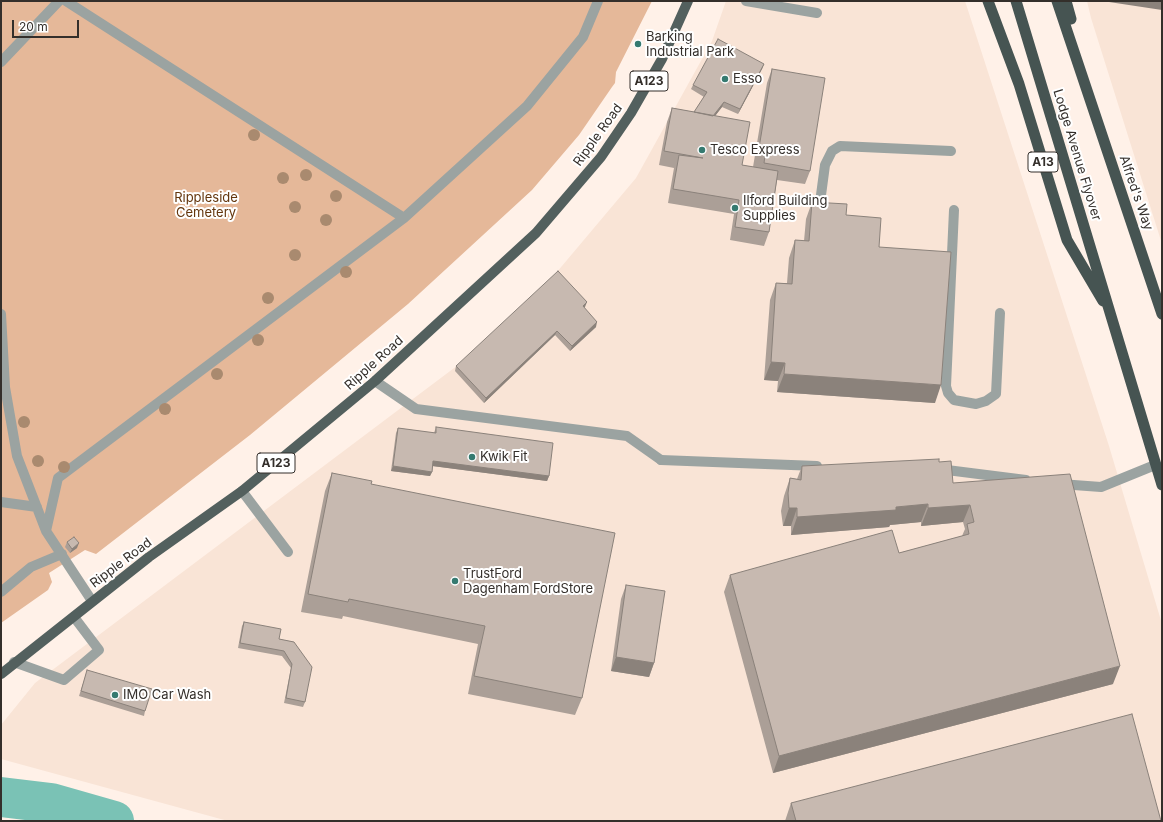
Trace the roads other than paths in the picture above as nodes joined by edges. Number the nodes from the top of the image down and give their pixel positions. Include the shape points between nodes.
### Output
1 (59, 1) edge
2 (66, 1) edge
3 (598, 1) edge
4 (688, 1) edge
5 (746, 1) edge
6 (988, 1) edge
7 (1016, 1) edge
8 (1058, 1) edge
9 (1066, 1) edge
10 (817, 13) dead end
11 (1, 62) edge
12 (1092, 103) junction
13 (952, 151) dead end
14 (821, 195) dead end
15 (954, 210) dead end
16 (404, 218) junction
17 (1159, 298) edge
18 (1000, 313) dead end
19 (1, 314) edge
20 (1162, 314) edge
21 (1112, 317) junction
22 (375, 381) junction
23 (1155, 465) junction
24 (831, 466) edge
25 (932, 469) edge
26 (1034, 481) edge
27 (1050, 483) edge
28 (1162, 486) edge
29 (242, 491) junction
30 (1, 502) edge
31 (37, 507) junction
32 (46, 531) junction
33 (288, 552) dead end
34 (62, 554) junction
35 (1, 592) edge
36 (92, 601) junction
37 (74, 616) junction
38 (14, 662) junction
39 (1, 674) edge

1 - 11 street
2 - 16 street
3 - 16 street via 583,37 527,106
4 - 22 main road, Ripple Road / A123 via 662,58 639,99 600,157 536,233
5 - 10 street
6 - 21 highway, A13 via 1019,84 1067,240
7 - 21 highway, Lodge Avenue Flyover / A13
8 - 12 highway
9 - 12 highway
12 - 17 highway, Alfred's Way
13 - 14 street via 840,146 832,152 825,165
15 - 18 street via 946,386 954,400 976,404 996,394
16 - 32 street via 58,478
17 - 20 highway, Alfred's Way
19 - 31 street via 5,387 17,456
21 - 23 highway, A13
22 - 24 street via 416,409 627,436 661,460
22 - 29 main road, Ripple Road / A123
23 - 27 street via 1101,487
23 - 28 highway, A13
25 - 26 street
29 - 33 street
29 - 36 main road, Ripple Road / A123
30 - 31 street
31 - 32 street
32 - 34 street
34 - 35 street via 31,567
34 - 36 street
36 - 37 main road, Ripple Road / A123
37 - 38 main road, Ripple Road / A123
37 - 38 street via 99,650 64,680
38 - 39 main road, Ripple Road / A123

